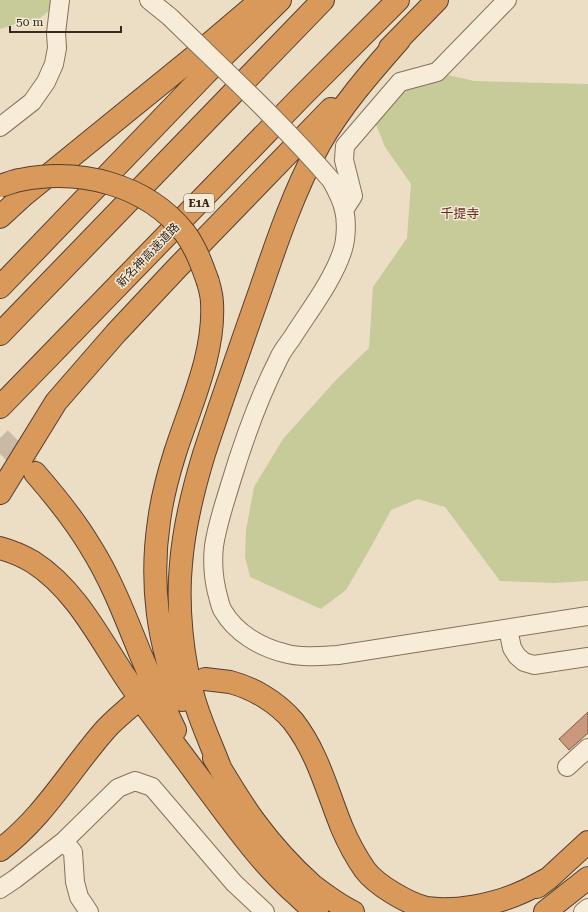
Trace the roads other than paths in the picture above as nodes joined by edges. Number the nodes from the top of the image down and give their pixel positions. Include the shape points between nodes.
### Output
1 (60, 0) edge
2 (149, 0) edge
3 (261, 0) edge
4 (280, 0) edge
5 (323, 0) edge
6 (398, 0) edge
7 (437, 0) edge
8 (507, 0) edge
9 (400, 38) junction
10 (0, 128) edge
11 (0, 186) edge
12 (344, 210) junction
13 (0, 217) edge
14 (0, 287) edge
15 (0, 334) edge
16 (0, 407) edge
17 (35, 473) tunnel mouth
18 (0, 493) edge
19 (0, 548) edge
20 (588, 616) edge
21 (508, 629) junction
22 (588, 657) edge
23 (206, 680) dead end
24 (132, 705) dead end
25 (588, 748) edge
26 (567, 767) dead end
27 (222, 770) junction
28 (199, 778) junction
29 (64, 841) junction
30 (588, 842) edge
31 (0, 850) edge
32 (549, 878) junction
33 (588, 878) edge
34 (0, 889) edge
35 (588, 908) edge
36 (89, 912) edge
37 (265, 912) edge
38 (317, 912) edge
39 (353, 912) edge
40 (502, 912) edge
41 (545, 912) edge
42 (583, 912) edge

1 - 10 street via 57,48 54,64 46,82 32,102
2 - 12 street, bridge via 170,17 307,152 331,180
3 - 13 highway
4 - 14 highway
5 - 15 highway
6 - 16 highway, 新名神高速道路 / E1A
7 - 9 highway
8 - 12 street via 437,72 400,82 345,146 344,160 353,196
9 - 18 highway via 116,333 56,402
9 - 27 highway via 336,118 301,180 283,224 206,446 193,493 181,565 182,638 194,699
11 - 27 highway, bridge via 42,176 67,175 119,186 146,198 168,214 199,256 212,303 212,327 208,352 165,487 159,520 155,580 162,637 178,691 202,739
12 - 21 street via 346,227 343,248 337,264 280,357 258,402 234,472 214,546 216,591 222,610 246,636 263,646 285,654 310,656 338,655
17 - 28 highway via 73,519 105,573 153,684
19 - 28 highway via 15,552 33,562 51,575 67,592 85,613 142,702
20 - 21 street
21 - 22 street via 512,648 524,662 534,665
23 - 32 highway via 229,682 254,690 276,704 292,720 306,739 317,762 354,852 366,871 384,887 405,900 426,908 472,908 521,893
24 - 31 highway via 106,730 38,813
25 - 26 street
27 - 39 highway via 255,822 278,851 324,895
28 - 38 highway via 272,871
29 - 34 street
29 - 36 street via 73,852 74,882 79,897
29 - 37 street via 118,788 135,781 152,787 234,883
30 - 32 highway
32 - 40 highway
33 - 41 highway
35 - 42 street

